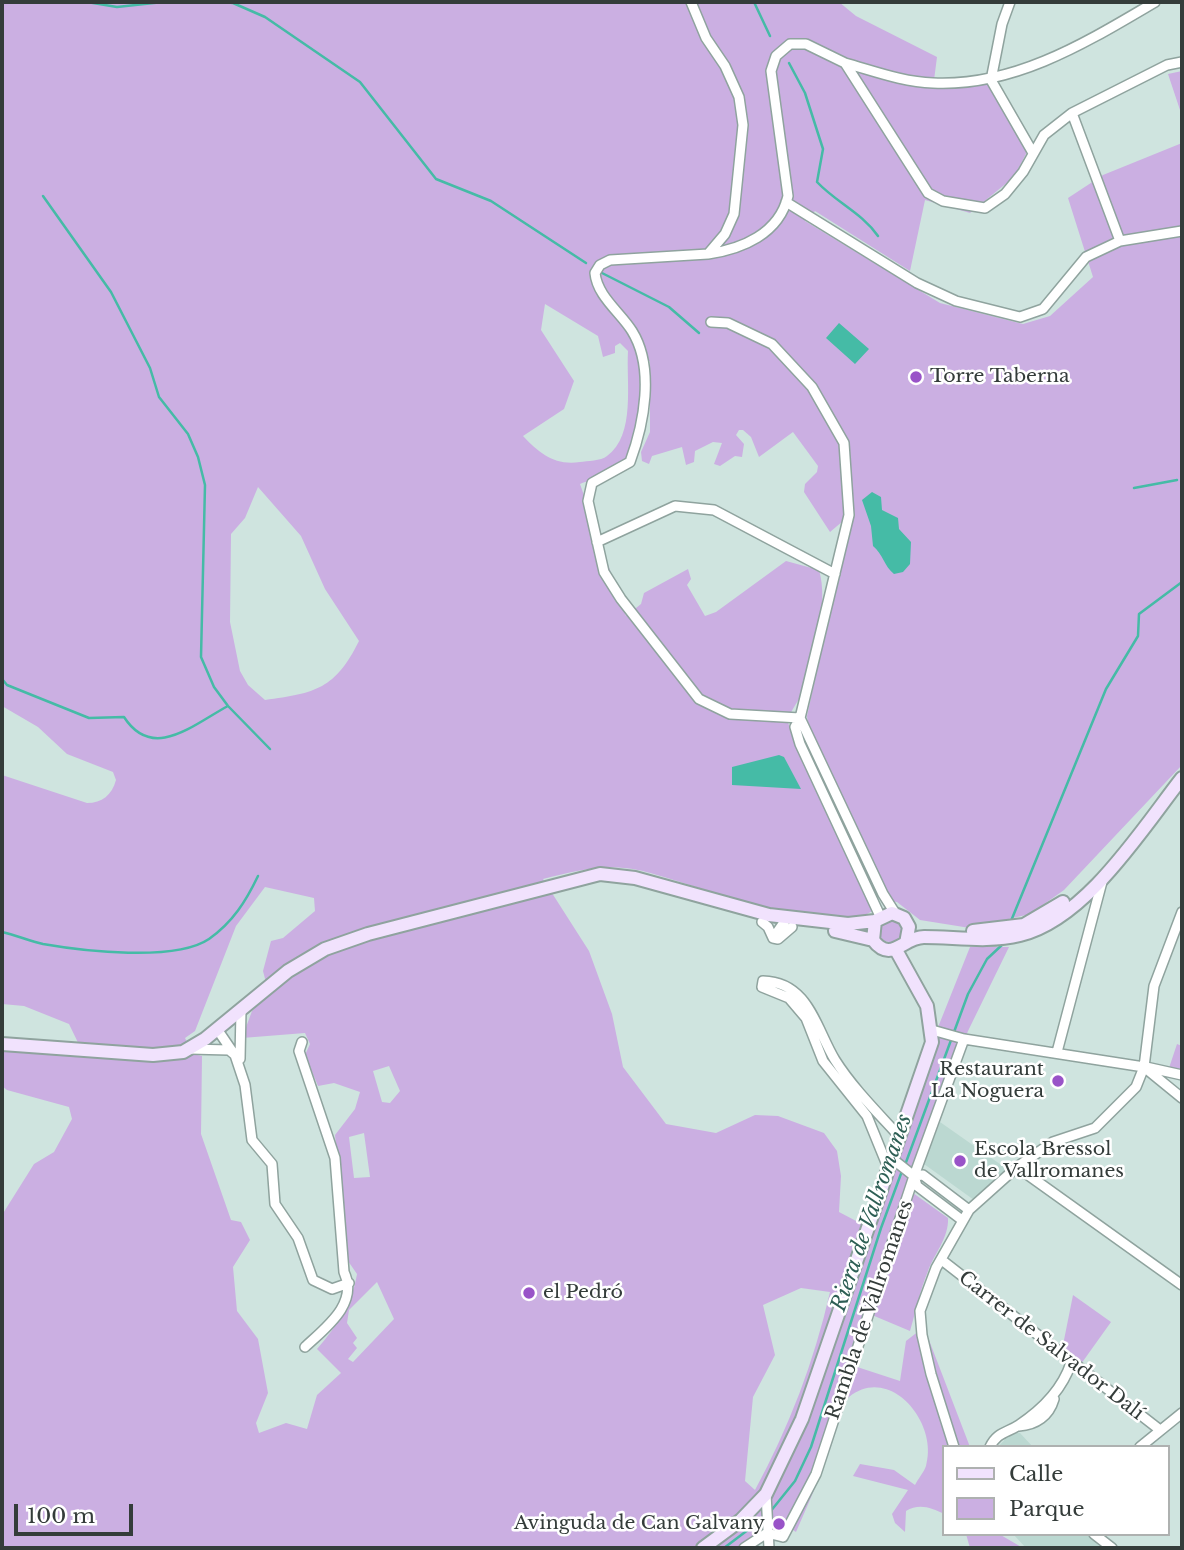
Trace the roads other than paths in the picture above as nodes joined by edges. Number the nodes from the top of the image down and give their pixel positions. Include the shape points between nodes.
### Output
1 (691, 2) edge
2 (1010, 2) edge
3 (1155, 2) edge
4 (1182, 61) edge
5 (845, 62) junction
6 (991, 80) junction
7 (1072, 113) junction
8 (1034, 153) junction
9 (786, 202) junction
10 (1182, 231) edge
11 (1120, 241) junction
12 (708, 254) junction
13 (711, 322) dead end
14 (597, 542) junction
15 (835, 574) junction
16 (800, 718) junction
17 (1182, 769) edge
18 (1180, 784) edge
19 (1098, 876) junction
20 (650, 882) junction
21 (1182, 912) edge
22 (895, 913) junction
23 (878, 919) junction
24 (908, 923) junction
25 (783, 927) junction
26 (990, 935) junction
27 (873, 940) junction
28 (901, 946) junction
29 (241, 1010) junction
30 (239, 1030) junction
31 (932, 1030) junction
32 (220, 1035) junction
33 (964, 1039) junction
34 (302, 1042) dead end
35 (2, 1044) edge
36 (190, 1049) junction
37 (1057, 1052) junction
38 (235, 1055) junction
39 (1144, 1067) junction
40 (240, 1068) junction
41 (1182, 1075) edge
42 (1182, 1098) edge
43 (905, 1115) junction
44 (886, 1122) junction
45 (897, 1138) junction
46 (878, 1143) junction
47 (889, 1161) junction
48 (1017, 1167) junction
49 (914, 1177) junction
50 (969, 1210) junction
51 (962, 1220) junction
52 (943, 1261) junction
53 (349, 1283) junction
54 (1182, 1285) edge
55 (305, 1348) dead end
56 (1071, 1363) junction
57 (1182, 1413) edge
58 (1160, 1430) junction
59 (953, 1445) edge
60 (991, 1445) edge
61 (1142, 1445) edge
62 (766, 1494) junction
63 (767, 1533) junction
64 (1097, 1536) edge
65 (703, 1548) edge
66 (744, 1548) edge
67 (769, 1548) edge
68 (1112, 1548) edge

1 - 12 street via 734,86 743,125 734,214
2 - 6 street
3 - 6 street via 1039,65
4 - 7 street
5 - 6 street via 933,83
5 - 8 street via 929,193 943,201 985,208 1005,194
5 - 9 street via 806,44 790,44 776,56 771,71
6 - 8 street
7 - 8 street via 1044,135
7 - 11 street
9 - 11 street via 917,284 956,301 1020,317 1043,309 1086,257
9 - 12 street via 784,211 761,237 730,251
10 - 11 street
12 - 14 street via 610,260 595,273 644,357 640,436 630,462 589,489
13 - 15 street via 728,323 772,344 812,387 844,443 849,515
14 - 15 street via 675,506 714,510
14 - 16 street via 604,572 621,599 699,699 730,714
15 - 16 street
16 - 22 street
16 - 23 street via 795,727 800,744
17 - 19 main road
18 - 19 main road via 1115,864
19 - 26 main road via 1052,920
19 - 37 street
20 - 25 main road
20 - 25 main road
20 - 29 main road via 612,874 586,877 368,934 304,960
21 - 39 street via 1154,986
22 - 23 main road
22 - 24 main road
23 - 25 main road
23 - 27 main road
24 - 26 main road via 930,930
24 - 28 main road via 910,933
25 - 27 main road via 846,932
26 - 28 main road via 922,937
27 - 28 main road via 884,950
28 - 31 main road via 927,1006
29 - 30 street
29 - 32 main road
30 - 32 street via 233,1038
30 - 40 street
31 - 33 street
31 - 43 main road, Rambla de Vallromanes via 932,1042
32 - 36 main road
32 - 38 street
33 - 37 street
33 - 49 street, Rambla de Vallromanes
34 - 53 street via 299,1051 335,1158 344,1272
35 - 36 main road via 153,1055
36 - 38 street via 229,1050
37 - 39 street
38 - 40 street
39 - 41 street
39 - 42 street
39 - 48 street via 1136,1087 1095,1128 1053,1142
40 - 53 street via 252,1140 272,1164 275,1204 298,1238 313,1280 332,1289
43 - 44 street
43 - 45 main road, Rambla de Vallromanes
44 - 45 street
44 - 46 street via 836,1062 809,1007 783,984 763,981 762,987 789,998 806,1018 824,1061 859,1104
45 - 46 street
45 - 47 main road, Rambla de Vallromanes
46 - 47 street
47 - 49 street
47 - 62 main road, Rambla de Vallromanes via 802,1419
48 - 50 street
48 - 54 street
49 - 50 street via 923,1175
49 - 51 street via 917,1186
49 - 63 street, Rambla de Vallromanes via 816,1474 783,1537
50 - 51 street
51 - 52 street
52 - 56 street, Carrer de Salvador Dalí
52 - 59 street via 920,1311 930,1374
53 - 55 street via 339,1314
56 - 58 street, Carrer de Salvador Dalí
56 - 60 street via 1055,1394 1018,1426 1000,1433
57 - 58 street
58 - 61 street
62 - 63 street
62 - 65 main road, Rambla de Vallromanes
63 - 66 street, Rambla de Vallromanes
63 - 67 street
64 - 68 street

